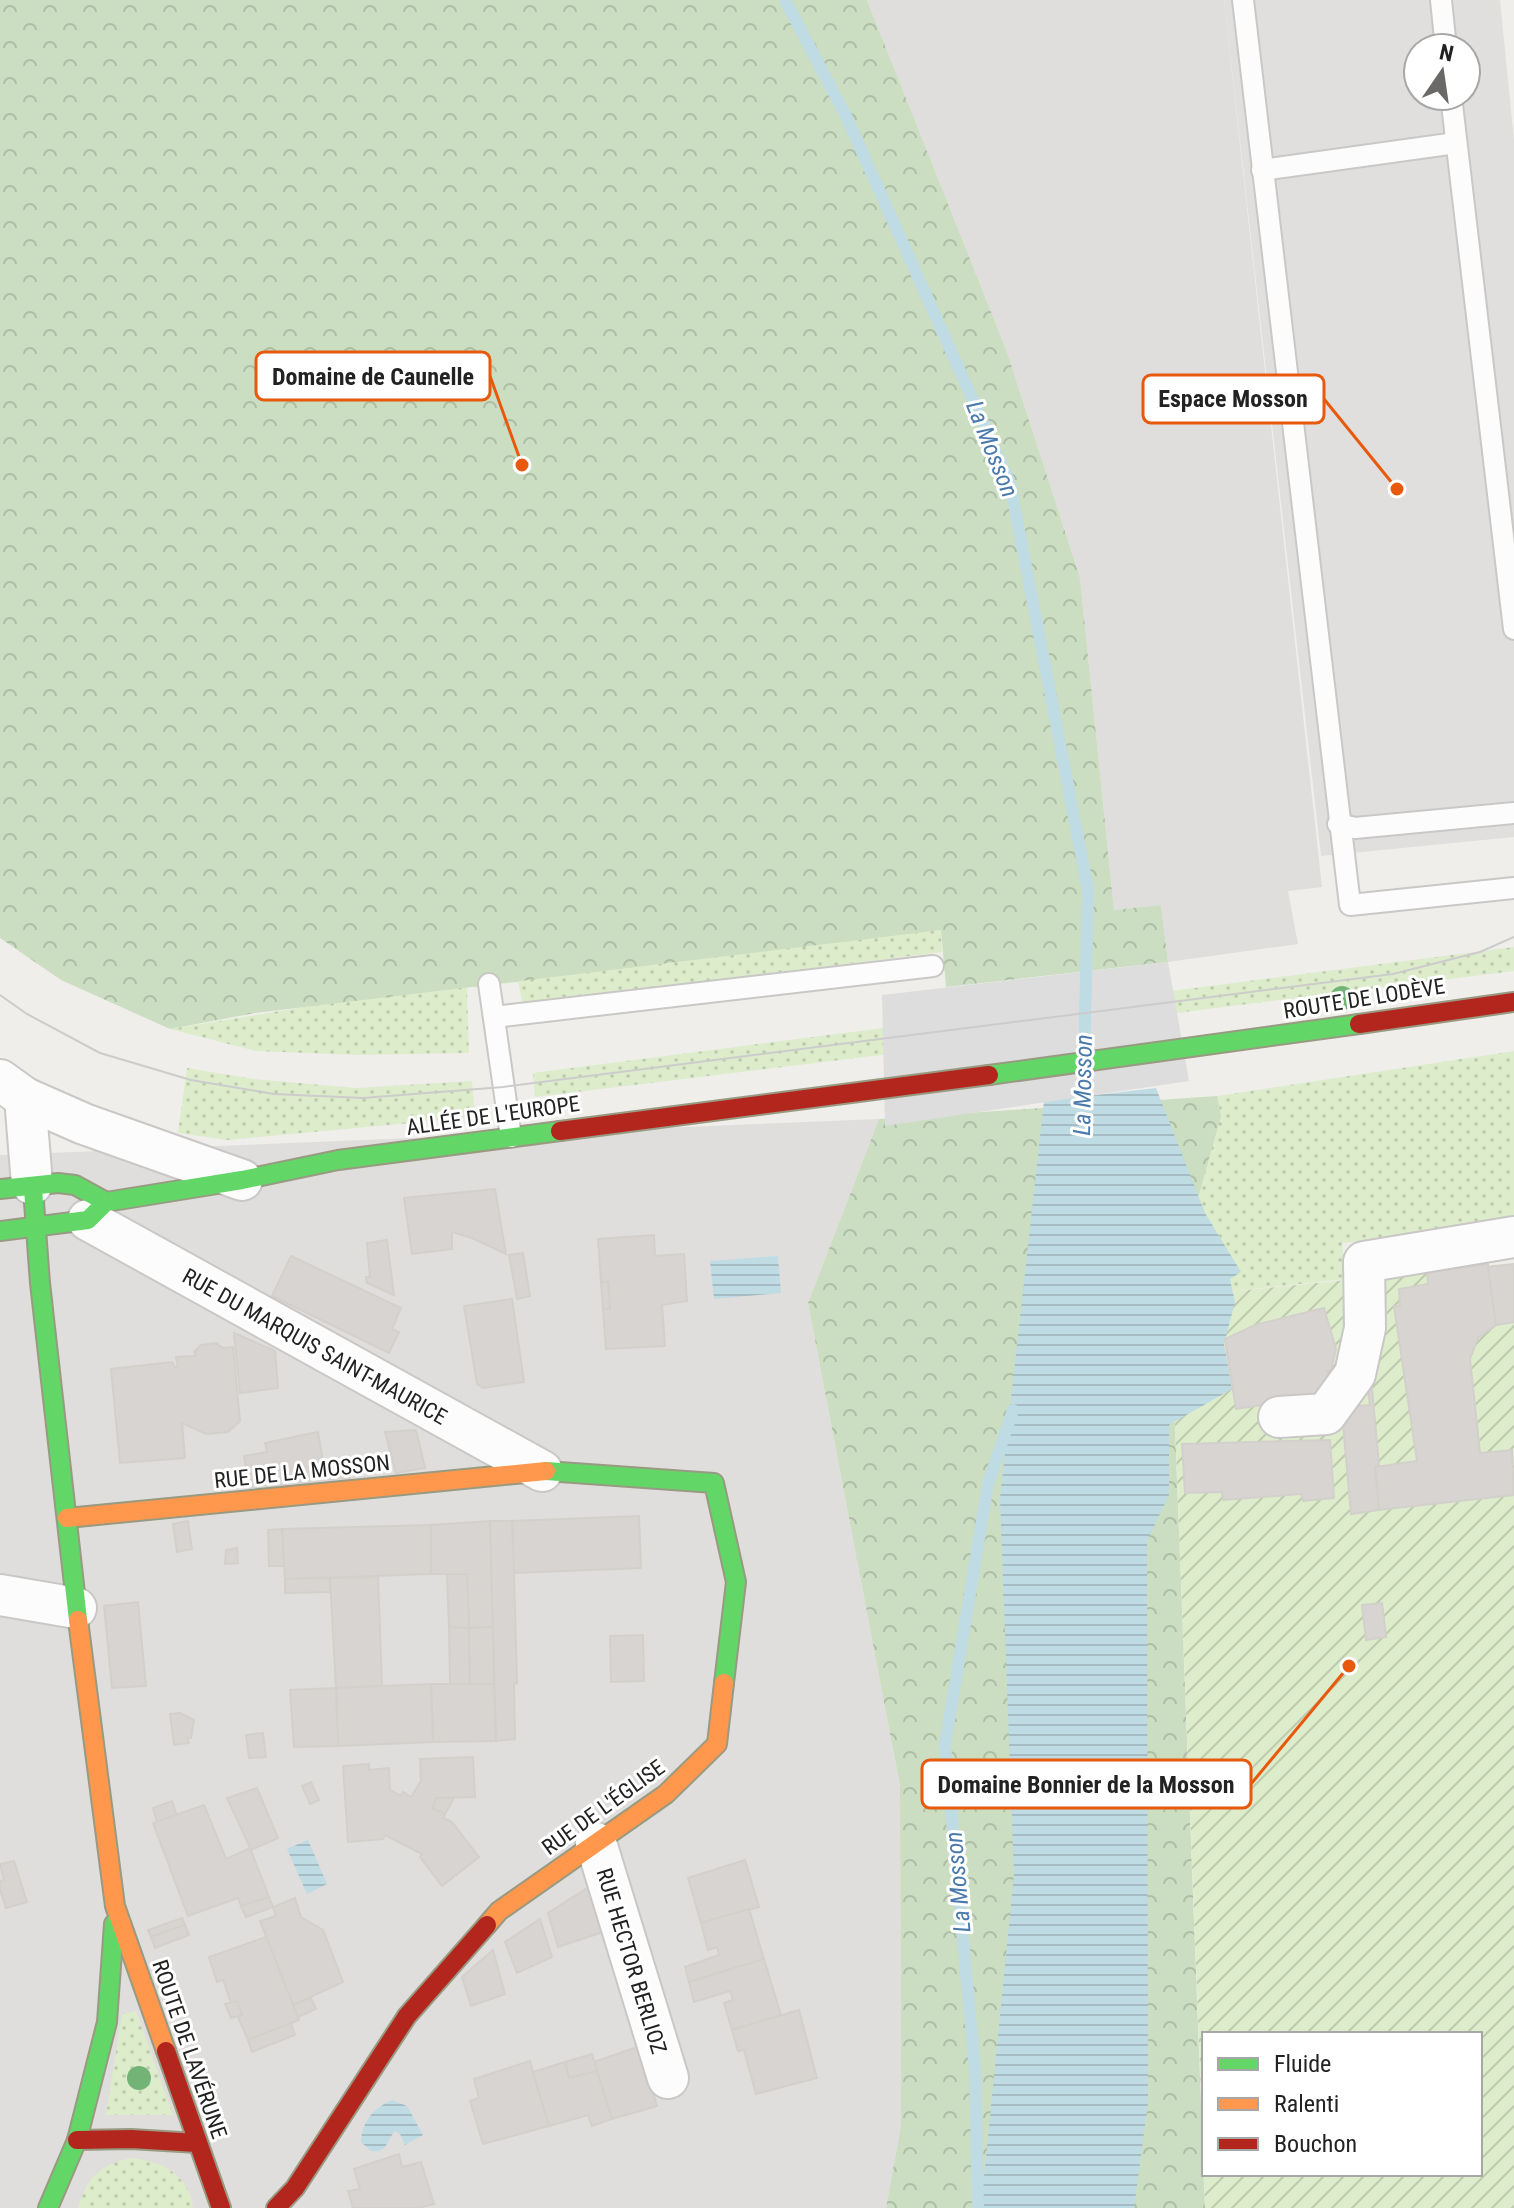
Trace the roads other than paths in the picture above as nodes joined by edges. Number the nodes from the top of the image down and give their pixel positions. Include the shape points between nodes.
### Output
1 (1243, 0) edge
2 (1441, 0) edge
3 (1444, 32) edge
4 (1453, 112) edge
5 (1456, 143) junction
6 (1262, 170) junction
7 (1514, 629) edge
8 (1514, 813) edge
9 (1338, 824) junction
10 (1514, 888) edge
11 (933, 966) dead end
12 (489, 984) dead end
13 (1514, 1002) edge
14 (494, 1017) junction
15 (887, 1087) joint
16 (13, 1089) edge
17 (511, 1137) junction
18 (242, 1180) junction
19 (15, 1195) edge
20 (97, 1211) junction
21 (37, 1228) junction
22 (0, 1231) edge
23 (1514, 1237) edge
24 (1279, 1417) dead end
25 (542, 1471) junction
26 (67, 1518) junction
27 (0, 1595) edge
28 (76, 1608) junction
29 (596, 1843) junction
30 (115, 1906) junction
31 (668, 2078) dead end
32 (77, 2140) junction
33 (197, 2143) junction
34 (48, 2208) edge
35 (221, 2208) edge
36 (276, 2208) edge

1 - 6 lane
2 - 3 lane
4 - 5 lane
5 - 6 lane
5 - 7 lane
6 - 9 lane
8 - 9 lane via 1355,828
9 - 10 lane via 1350,905
11 - 14 lane
12 - 14 lane
13 - 15 street, ROUTE DE LODÈVE
14 - 17 lane
15 - 17 street, ALLÉE DE L'EUROPE
16 - 18 street via 84,1124
16 - 19 street
17 - 18 street, ALLÉE DE L'EUROPE via 338,1160
18 - 20 street, ALLÉE DE L'EUROPE
19 - 20 street via 75,1185
19 - 21 street, ROUTE DE LAVÉRUNE
19 - 21 street
20 - 21 street, ALLÉE DE L'EUROPE
20 - 25 street, RUE DU MARQUIS SAINT-MAURICE
21 - 22 street, ALLÉE DE L'EUROPE
21 - 26 street, ROUTE DE LAVÉRUNE
23 - 24 street via 1364,1262 1365,1328 1355,1374 1326,1414
25 - 26 street, RUE DE LA MOSSON
25 - 29 street, RUE DE L'ÉGLISE via 714,1483 736,1582 717,1744 666,1794
26 - 28 street, ROUTE DE LAVÉRUNE
27 - 28 street
28 - 30 street, ROUTE DE LAVÉRUNE
29 - 31 street, RUE HECTOR BERLIOZ
29 - 36 street, RUE DE L'ÉGLISE via 499,1911 448,1969 407,2016 295,2188
30 - 32 street, ROUTE DE LAVÉRUNE via 107,2022
30 - 33 street, ROUTE DE LAVÉRUNE
32 - 33 street
32 - 34 street, ROUTE DE LAVÉRUNE
33 - 35 street, ROUTE DE LAVÉRUNE

